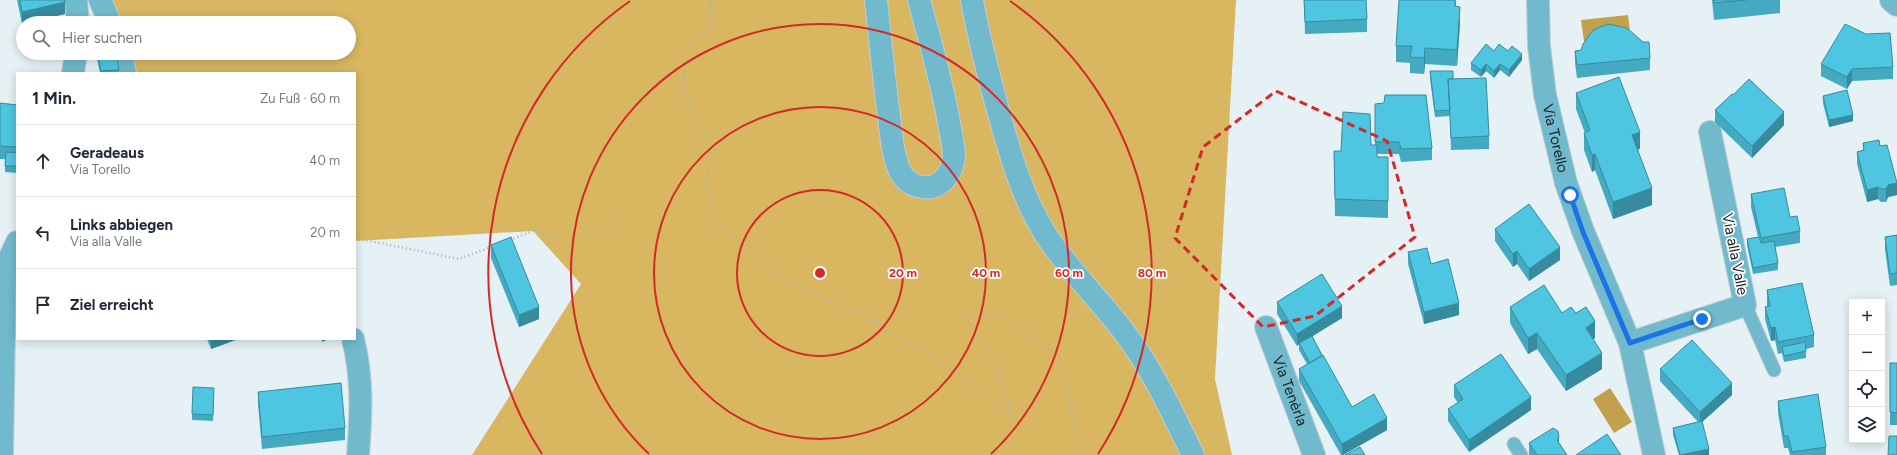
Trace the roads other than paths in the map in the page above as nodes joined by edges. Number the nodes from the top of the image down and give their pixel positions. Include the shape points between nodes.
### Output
1 (76, 0) edge
2 (100, 0) edge
3 (876, 0) edge
4 (919, 0) edge
5 (972, 0) edge
6 (1538, 0) edge
7 (1891, 0) edge
8 (1897, 5) edge
9 (77, 16) edge
10 (107, 16) edge
11 (75, 60) edge
12 (122, 60) edge
13 (73, 72) edge
14 (125, 72) edge
15 (1710, 132) dead end
16 (16, 244) edge
17 (1745, 305) junction
18 (1266, 327) dead end
19 (353, 340) edge
20 (1630, 343) junction
21 (1774, 370) dead end
22 (1514, 444) dead end
23 (2, 455) edge
24 (358, 455) edge
25 (1193, 455) edge
26 (1314, 455) edge
27 (1521, 455) edge
28 (1654, 455) edge

1 - 9 street
2 - 10 street
3 - 4 street via 897,164 906,180 927,188 946,178 954,157 945,100
5 - 25 street via 989,76 1012,162 1022,189 1046,235 1120,326 1156,379
6 - 20 street, Via Torello via 1539,46 1546,95 1566,183 1583,232
7 - 8 street
11 - 13 street
12 - 14 street
15 - 17 street, Via alla Valle
16 - 23 street via 4,268
17 - 20 street, Via alla Valle
17 - 21 lane
18 - 26 street, Via Tenèrla
19 - 24 street via 361,405
20 - 28 street, Via Torello
22 - 27 lane

